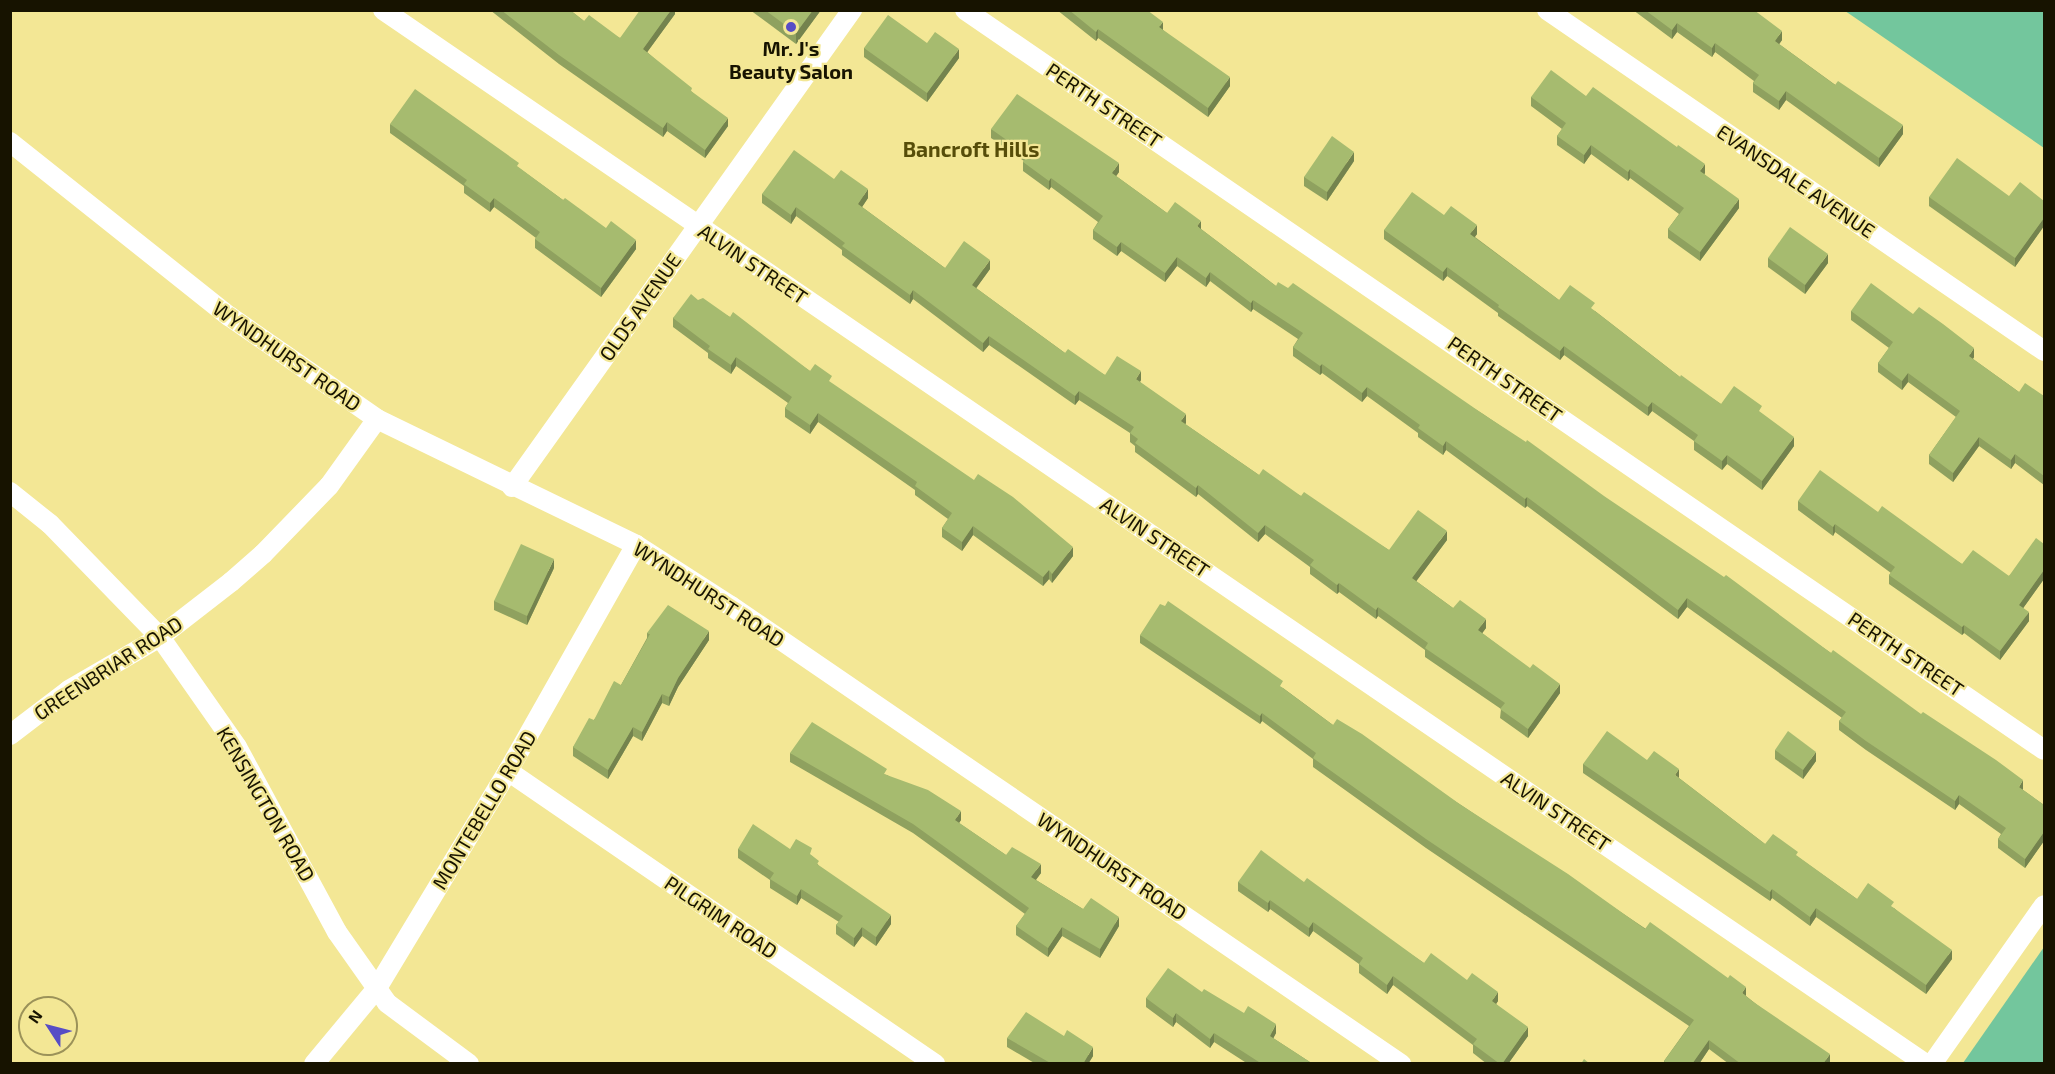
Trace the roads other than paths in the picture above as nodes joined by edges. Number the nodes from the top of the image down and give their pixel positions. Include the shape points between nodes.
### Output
1 (383, 10) edge
2 (852, 10) edge
3 (965, 10) edge
4 (1547, 10) edge
5 (10, 142) edge
6 (698, 226) junction
7 (2044, 351) edge
8 (377, 419) junction
9 (512, 487) junction
10 (10, 492) edge
11 (636, 545) junction
12 (160, 637) junction
13 (10, 735) edge
14 (2044, 750) edge
15 (508, 771) junction
16 (2044, 905) edge
17 (377, 988) junction
18 (314, 1064) edge
19 (469, 1064) edge
20 (935, 1064) edge
21 (1401, 1064) edge
22 (1926, 1064) edge
23 (1932, 1064) edge

1 - 6 street, ALVIN STREET
2 - 6 street, OLDS AVENUE
3 - 14 street, PERTH STREET
4 - 7 street, EVANSDALE AVENUE
5 - 8 street, WYNDHURST ROAD via 229,316
6 - 9 street, OLDS AVENUE
6 - 22 street, ALVIN STREET
8 - 9 street, WYNDHURST ROAD
8 - 12 street, GREENBRIAR ROAD via 329,486 263,554
9 - 11 street, WYNDHURST ROAD
10 - 12 street, KENSINGTON ROAD via 50,524
11 - 15 street, MONTEBELLO ROAD
11 - 21 street, WYNDHURST ROAD
12 - 13 street, GREENBRIAR ROAD via 69,690
12 - 17 street, KENSINGTON ROAD via 237,747 337,932
15 - 17 street, MONTEBELLO ROAD
15 - 20 street, PILGRIM ROAD
16 - 23 street
17 - 18 street, MONTEBELLO ROAD
17 - 19 street, KENSINGTON ROAD via 387,1003

